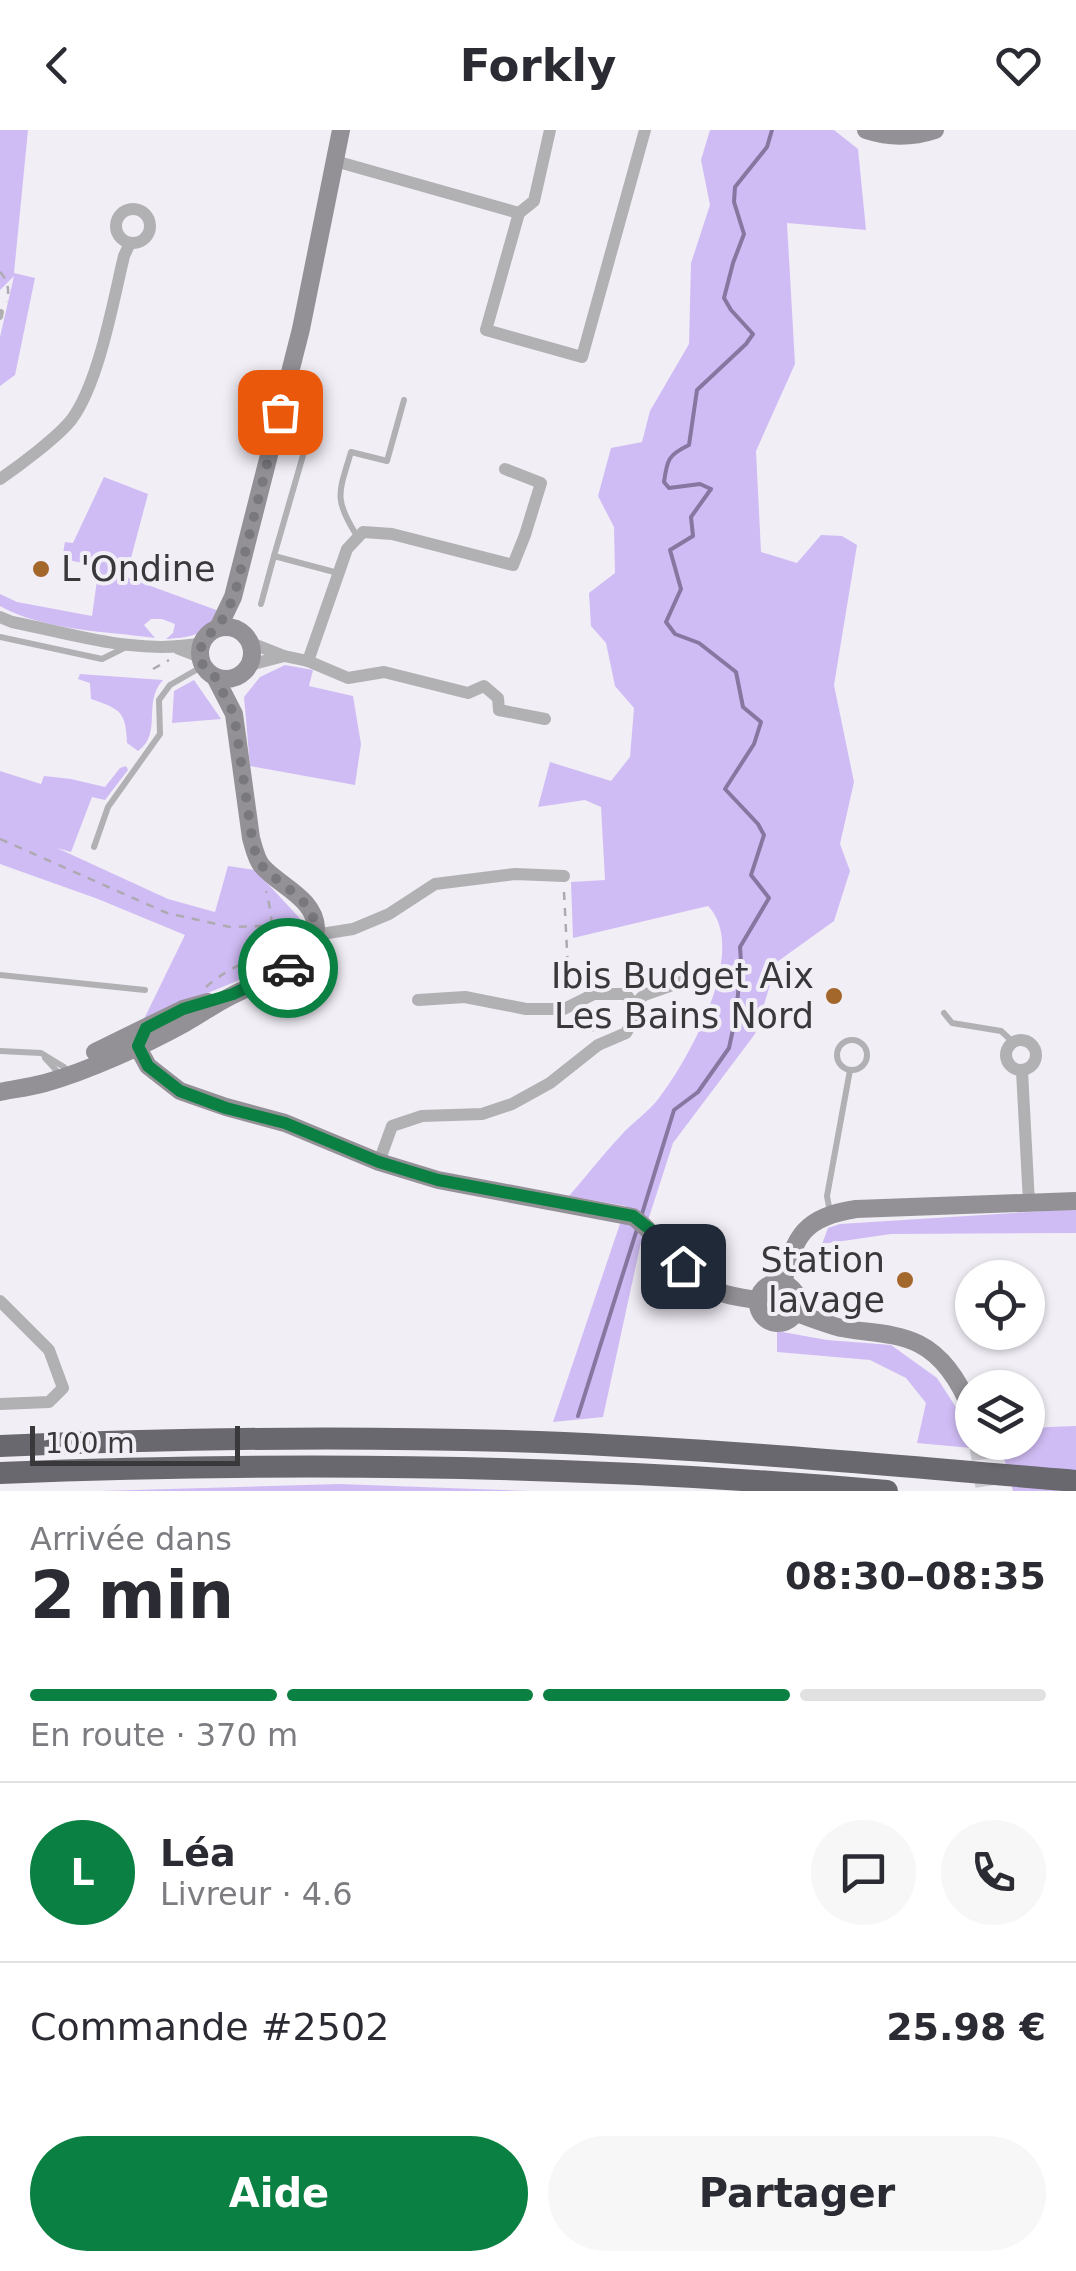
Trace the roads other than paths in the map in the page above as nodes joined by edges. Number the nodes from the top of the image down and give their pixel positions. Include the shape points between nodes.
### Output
1 (341, 130) edge
2 (550, 130) edge
3 (645, 130) edge
4 (866, 130) edge
5 (935, 130) edge
6 (336, 161) junction
7 (520, 213) junction
8 (130, 243) dead end
9 (404, 400) dead end
10 (306, 445) dead end
11 (506, 469) dead end
12 (0, 478) edge
13 (358, 537) junction
14 (274, 556) junction
15 (339, 573) junction
16 (234, 597) junction
17 (261, 604) dead end
18 (0, 616) edge
19 (218, 628) junction
20 (244, 636) junction
21 (0, 637) edge
22 (130, 646) junction
23 (284, 656) junction
24 (308, 661) junction
25 (202, 664) junction
26 (246, 669) junction
27 (234, 714) junction
28 (545, 719) dead end
29 (94, 847) dead end
30 (564, 876) road end
31 (315, 928) junction
32 (0, 975) edge
33 (684, 981) dead end
34 (146, 990) dead end
35 (233, 994) junction
36 (418, 1000) dead end
37 (634, 1005) junction
38 (944, 1013) dead end
39 (154, 1032) junction
40 (1014, 1042) junction
41 (138, 1046) junction
42 (0, 1051) edge
43 (60, 1068) junction
44 (850, 1070) junction
45 (1022, 1070) junction
46 (171, 1085) junction
47 (0, 1092) edge
48 (379, 1162) junction
49 (1076, 1201) edge
50 (1029, 1203) junction
51 (830, 1213) junction
52 (783, 1283) junction
53 (759, 1300) junction
54 (0, 1301) edge
55 (796, 1313) junction
56 (955, 1379) edge
57 (0, 1404) edge
58 (0, 1446) edge
59 (0, 1473) edge
60 (1076, 1481) edge
61 (887, 1491) edge

1 - 6 main road
2 - 7 street via 534,200
3 - 7 street via 582,357 486,330
4 - 5 main road via 885,136
6 - 7 street
6 - 16 main road
8 - 12 street via 91,383 76,411
9 - 13 lane via 387,461 351,452 338,496
10 - 14 lane
11 - 13 street via 541,483 513,566 392,534
13 - 15 street
14 - 15 lane
14 - 17 lane
15 - 24 street
16 - 19 main road
16 - 20 main road
18 - 22 street
19 - 20 main road
19 - 25 main road via 206,636
20 - 23 street
20 - 26 main road via 252,653
21 - 22 lane via 102,659
22 - 25 street via 176,648
23 - 24 street
23 - 26 street
24 - 28 street via 348,678 384,672 468,693 484,686 498,698 499,710
25 - 26 main road via 230,679
25 - 27 main road
25 - 29 lane via 158,700 160,734 108,807
26 - 27 main road
27 - 31 main road via 262,866 301,899
30 - 31 street via 515,874 435,884 352,930
31 - 35 main road via 300,960
32 - 34 lane
33 - 37 street
35 - 39 main road
35 - 39 main road via 183,1009
36 - 37 street via 564,1009 612,992 626,994
37 - 48 street via 626,1033 512,1104 392,1126
38 - 40 lane via 952,1023 1001,1031
39 - 41 main road
39 - 43 main road
39 - 46 main road via 156,1056
40 - 45 street via 1006,1060
40 - 45 street via 1034,1049 1034,1063
41 - 46 main road via 148,1066
41 - 47 main road via 47,1083
42 - 43 lane via 40,1053
43 - 47 main road
44 - 44 lane via 866,1060 866,1050 855,1041 837,1053
44 - 51 lane via 827,1196
45 - 50 street
46 - 48 main road
48 - 53 main road via 638,1220 705,1286
49 - 50 main road
50 - 51 main road
51 - 52 main road via 800,1235
52 - 53 main road via 767,1286
52 - 55 main road via 797,1295
53 - 55 main road via 772,1322
54 - 57 street via 49,1350 62,1388 49,1402
55 - 56 main road via 921,1344
58 - 60 highway via 536,1442
59 - 61 highway via 536,1469

